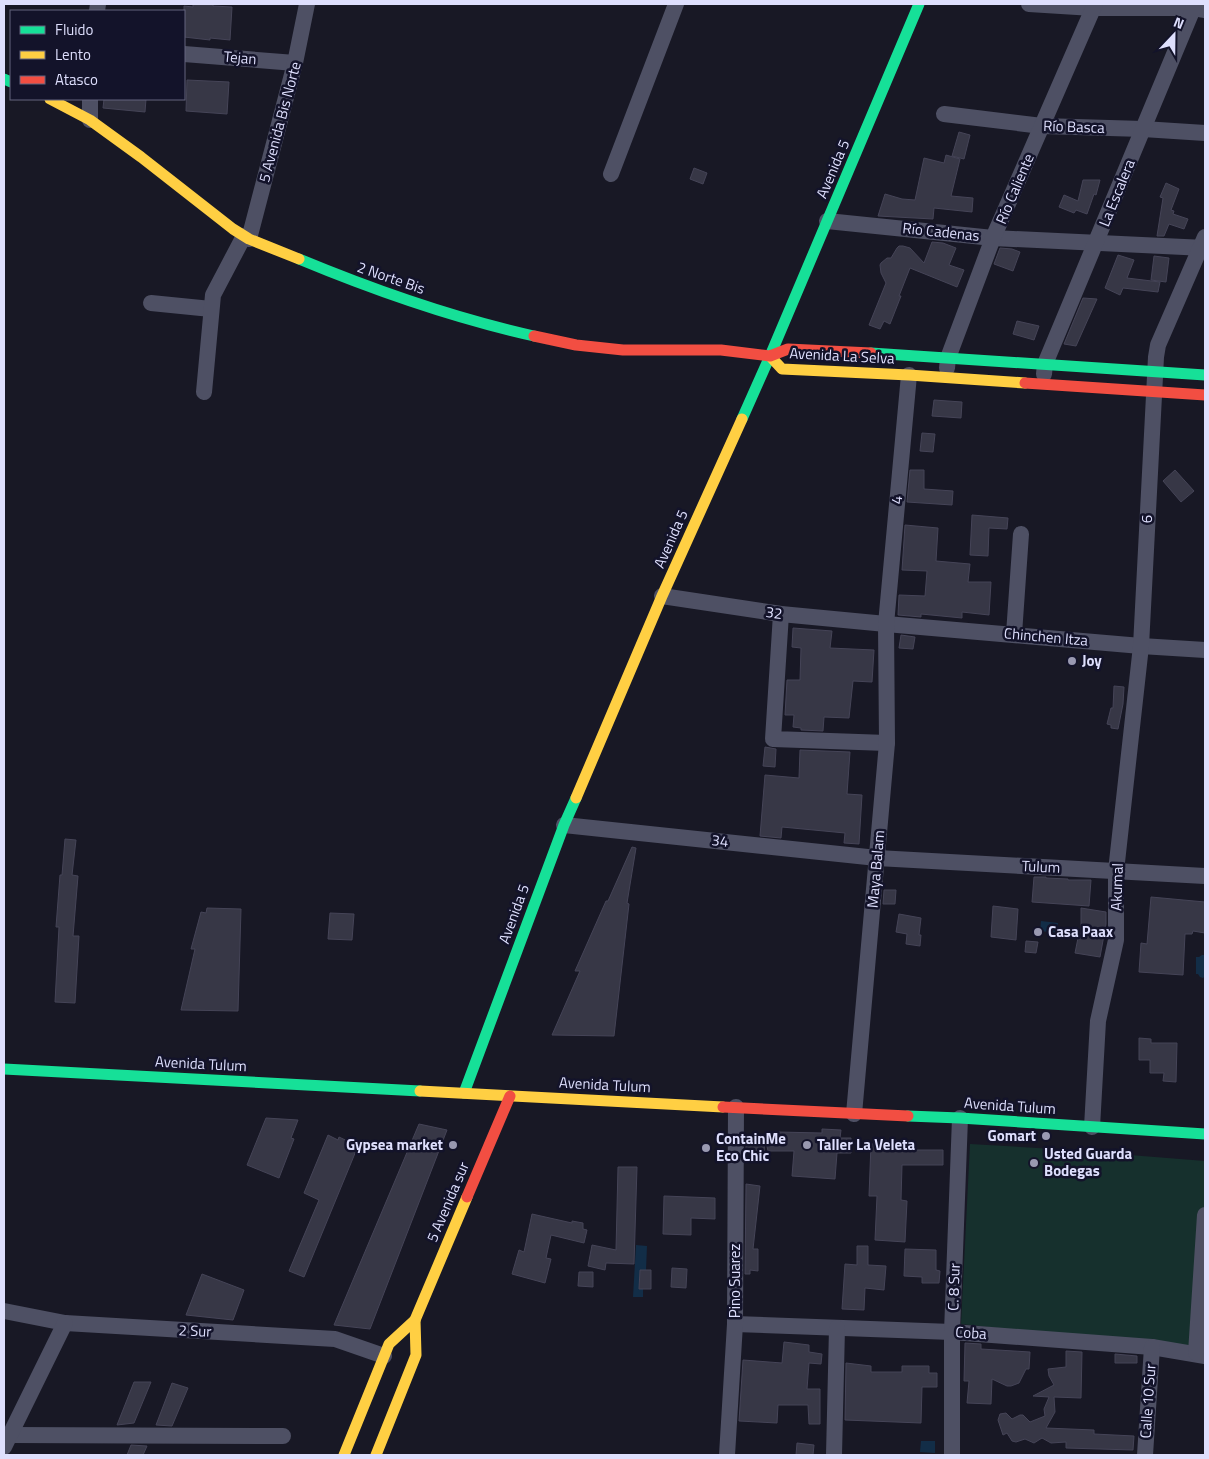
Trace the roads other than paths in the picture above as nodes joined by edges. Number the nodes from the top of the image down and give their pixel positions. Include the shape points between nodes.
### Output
1 (307, 4) edge
2 (676, 4) edge
3 (920, 4) edge
4 (1030, 4) edge
5 (1094, 6) edge
6 (1198, 7) edge
7 (185, 54) edge
8 (295, 63) junction
9 (52, 100) edge
10 (90, 100) edge
11 (944, 114) dead end
12 (90, 120) junction
13 (1042, 126) junction
14 (1143, 129) junction
15 (1205, 133) edge
16 (611, 174) dead end
17 (827, 221) junction
18 (246, 238) junction
19 (993, 238) junction
20 (1097, 242) junction
21 (1204, 244) edge
22 (151, 303) dead end
23 (211, 309) junction
24 (770, 356) junction
25 (948, 358) junction
26 (1045, 364) junction
27 (1154, 371) junction
28 (909, 375) junction
29 (1205, 375) edge
30 (947, 378) junction
31 (1044, 384) junction
32 (1154, 391) junction
33 (204, 392) dead end
34 (1205, 395) edge
35 (1021, 534) dead end
36 (662, 596) junction
37 (781, 614) junction
38 (886, 624) junction
39 (1014, 634) junction
40 (1141, 646) junction
41 (1205, 650) edge
42 (887, 743) junction
43 (564, 825) junction
44 (877, 858) junction
45 (1116, 871) junction
46 (1205, 876) edge
47 (4, 1069) edge
48 (464, 1093) junction
49 (510, 1096) junction
50 (736, 1107) junction
51 (854, 1114) junction
52 (960, 1118) junction
53 (1092, 1127) junction
54 (1205, 1134) edge
55 (1205, 1215) edge
56 (4, 1312) edge
57 (415, 1320) junction
58 (65, 1323) junction
59 (735, 1324) junction
60 (836, 1328) junction
61 (952, 1332) junction
62 (1152, 1347) junction
63 (1200, 1354) edge
64 (384, 1356) junction
65 (283, 1436) dead end
66 (7, 1441) edge
67 (344, 1455) edge
68 (376, 1455) edge
69 (727, 1455) edge
70 (834, 1455) edge
71 (952, 1455) edge
72 (1144, 1455) edge

1 - 8 street, 5 Avenida Bis Norte
2 - 16 street
3 - 17 main road, Avenida 5
4 - 5 street
5 - 6 street
5 - 13 street, Río Caliente
6 - 14 street, La Escalera
7 - 8 street, Tejan
8 - 18 street, 5 Avenida Bis Norte
9 - 12 main road, 2 Norte Bis
10 - 12 street
11 - 13 street, Río Basca
12 - 18 main road, 2 Norte Bis
13 - 14 street, Río Basca
13 - 19 street, Río Caliente
14 - 15 street, Río Basca
14 - 20 street, La Escalera
17 - 19 street, Río Cadenas
17 - 24 main road, Avenida 5
18 - 23 street, 5 Avenida Bis Norte via 216,287
18 - 24 main road, 2 Norte Bis via 396,297 508,330 576,345 624,350 721,350
19 - 20 street, Río Cadenas
19 - 25 street, Río Caliente
20 - 21 street, Río Cadenas
20 - 26 street, La Escalera
21 - 27 street, 6 via 1158,345
22 - 23 street
23 - 33 street, 5 Avenida Bis Norte
24 - 25 main road, Avenida La Selva via 788,349 803,349
24 - 28 main road, Avenida La Selva via 782,369
24 - 36 main road, Avenida 5
25 - 26 main road, Avenida La Selva
25 - 30 street, Río Caliente
26 - 27 main road, Avenida La Selva
26 - 31 street, La Escalera
27 - 29 main road, Avenida La Selva
27 - 32 street, 6
28 - 30 main road, Avenida La Selva
28 - 38 street, 4
30 - 31 main road, Avenida La Selva
31 - 32 main road, Avenida La Selva
32 - 34 main road, Avenida La Selva
32 - 40 street, 6
35 - 39 street
36 - 37 street, 32
36 - 43 main road, Avenida 5
37 - 38 street, 32
37 - 42 street via 773,739
38 - 39 street, Chinchen Itza
38 - 42 street, Maya Balam
39 - 40 street, Chinchen Itza
40 - 41 street, Chinchen Itza
40 - 45 street, Akumal
42 - 44 street, Maya Balam
43 - 44 street, 34
43 - 48 main road, Avenida 5
44 - 45 street, Tulum
44 - 51 street, Maya Balam
45 - 46 street, Tulum
45 - 53 street, Akumal via 1116,940 1098,1021
47 - 48 main road, Avenida Tulum
48 - 49 main road, Avenida Tulum
49 - 50 main road, Avenida Tulum
49 - 57 main road, 5 Avenida sur
50 - 51 main road, Avenida Tulum
50 - 59 street, Pino Suarez
51 - 52 main road, Avenida Tulum
52 - 53 main road, Avenida Tulum
52 - 61 street, C. 8 Sur
53 - 54 main road, Avenida Tulum
55 - 63 street
56 - 58 street, 2 Sur
57 - 64 main road via 389,1344
57 - 68 main road via 416,1354
58 - 64 street, 2 Sur via 335,1339
58 - 66 street
59 - 60 street, Coba
59 - 69 street, Pino Suarez
60 - 61 street, Coba
60 - 70 street
61 - 62 street, Coba
61 - 71 street, C. 8 Sur
62 - 63 street, Coba
62 - 72 street, Calle 10 Sur
64 - 67 main road
65 - 66 street

